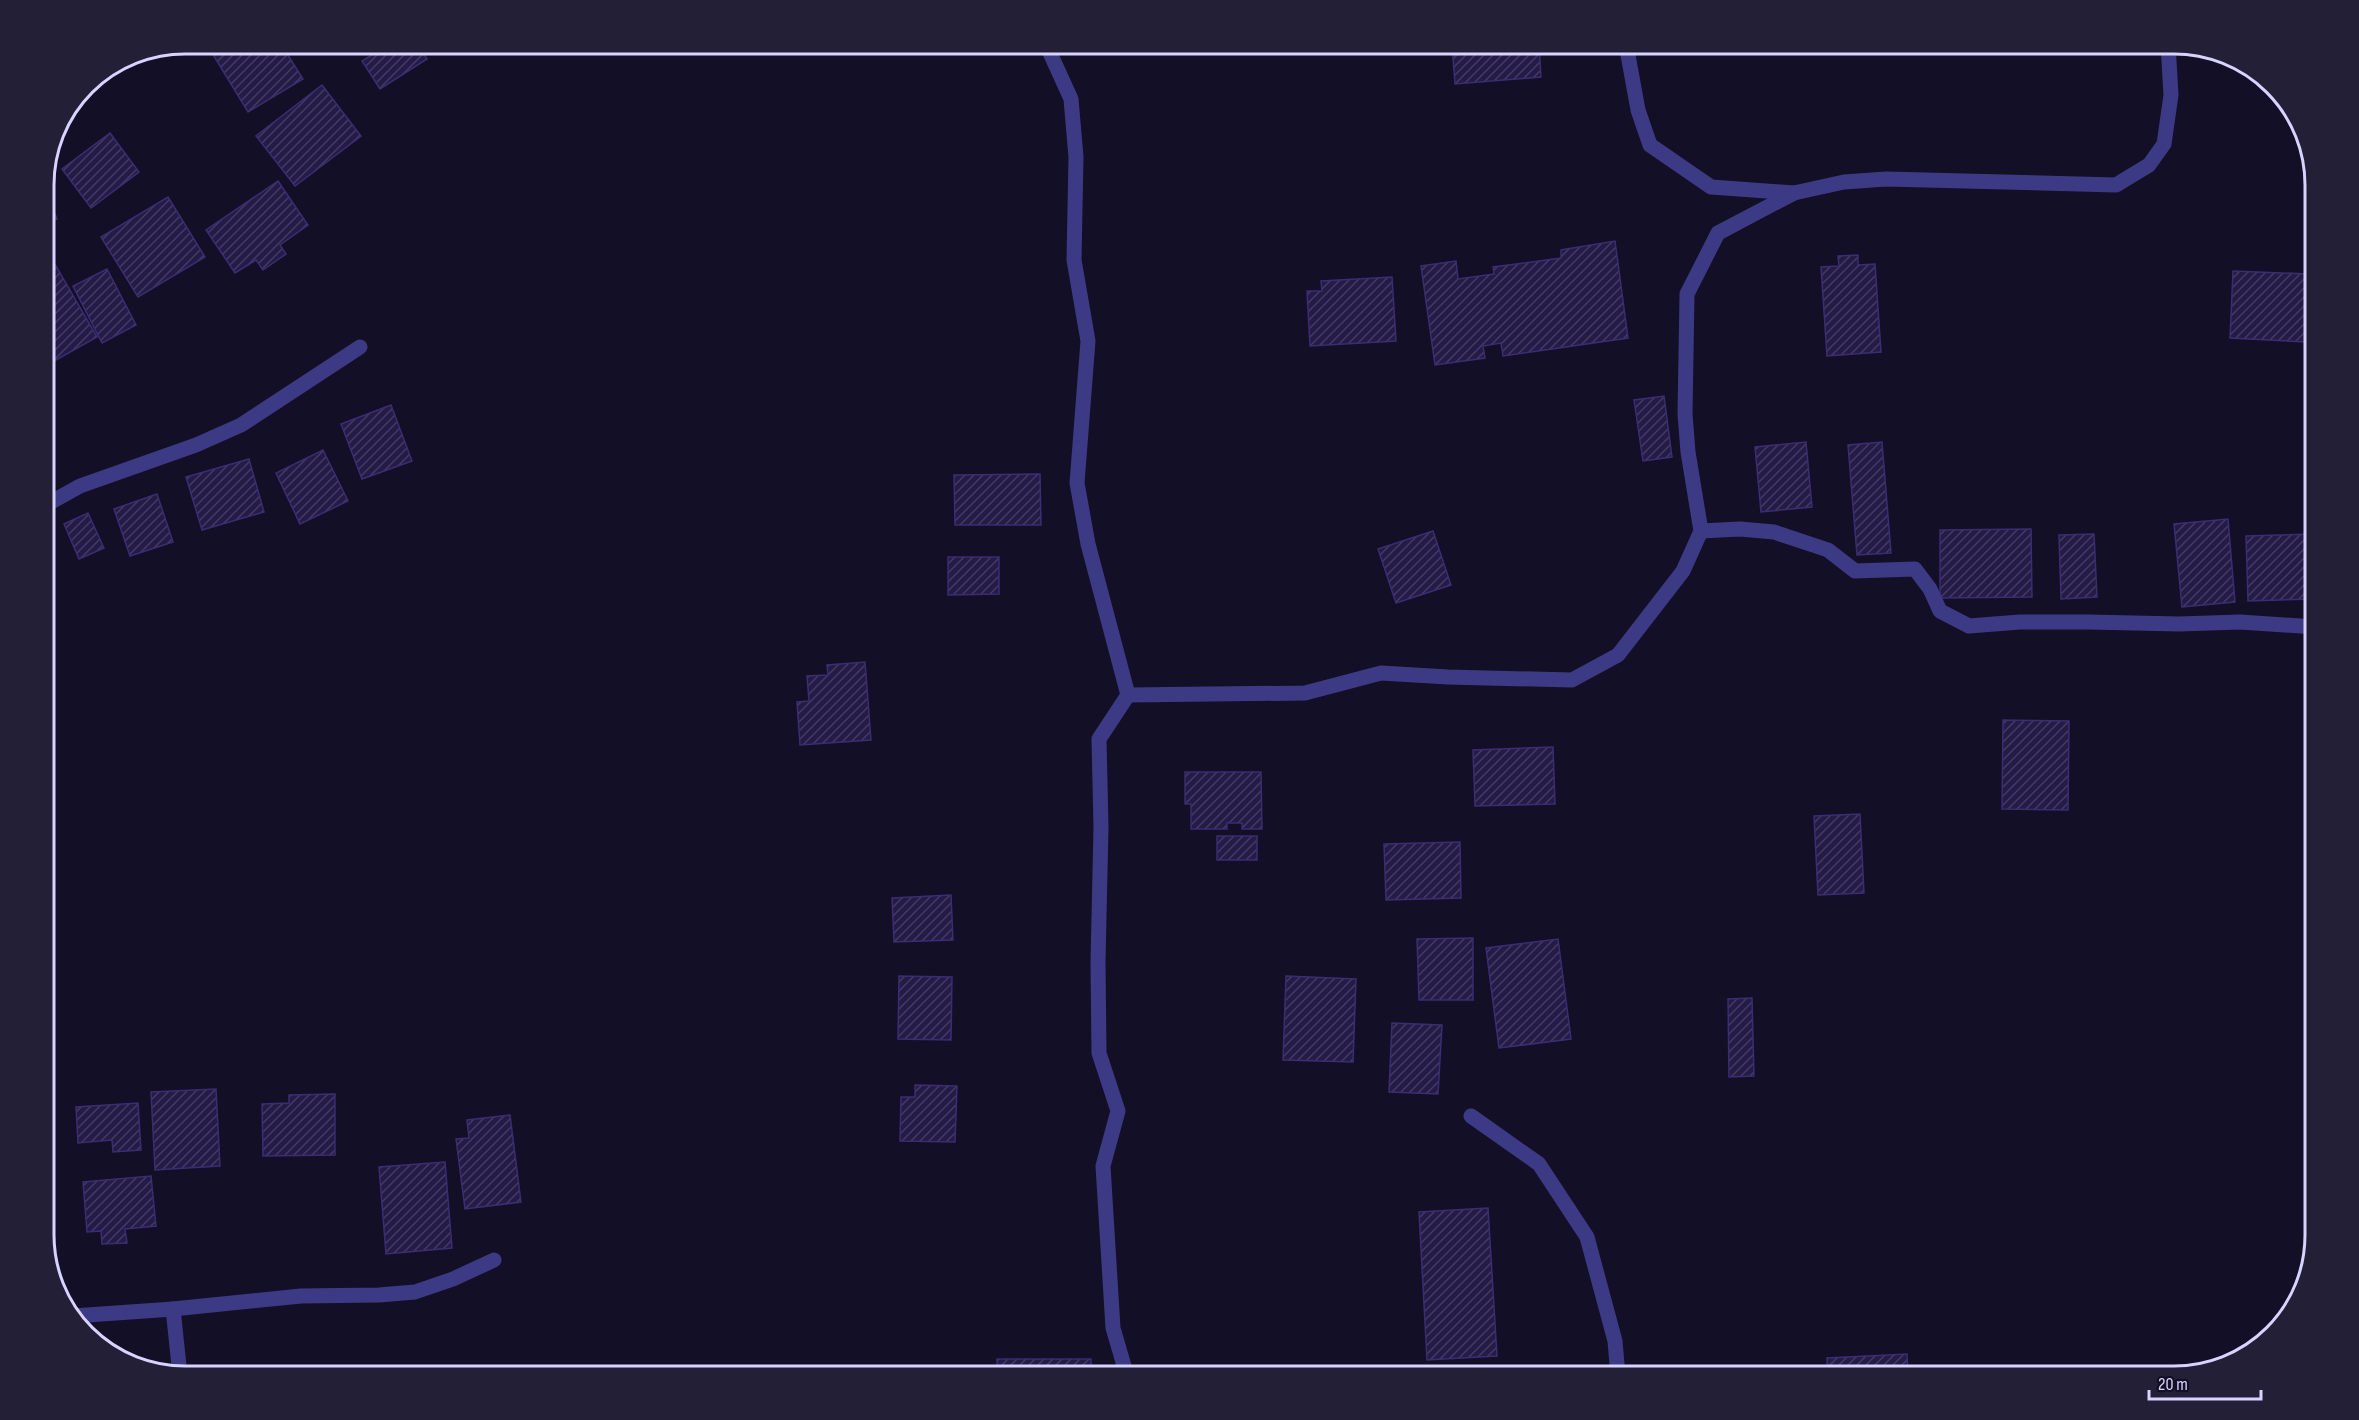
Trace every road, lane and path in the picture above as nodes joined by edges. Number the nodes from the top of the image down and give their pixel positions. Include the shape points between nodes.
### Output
1 (1051, 54) edge
2 (1628, 54) edge
3 (2169, 54) edge
4 (1794, 193) junction
5 (360, 347) dead end
6 (54, 500) edge
7 (1701, 531) junction
8 (2305, 626) edge
9 (1128, 694) junction
10 (1471, 1116) dead end
11 (494, 1260) dead end
12 (173, 1309) junction
13 (82, 1315) edge
14 (179, 1366) edge
15 (1124, 1366) edge
16 (1617, 1366) edge

1 - 9 street via 1071,99 1076,157 1074,260 1088,341 1077,483 1088,544
2 - 4 street via 1638,110 1650,145 1711,187
3 - 4 street via 2171,95 2164,144 2150,165 2116,185 1886,179 1844,182
4 - 7 street via 1718,233 1687,294 1685,414
5 - 6 street via 242,425 80,486
7 - 8 street via 1774,532 1828,550 1855,571 1915,569 1940,611 1969,626 2020,622 2240,622
7 - 9 street via 1683,571 1618,655 1572,680 1381,673 1305,693
9 - 15 street via 1099,739 1099,1053 1118,1111 1103,1166 1113,1328
10 - 16 street via 1539,1164 1587,1237 1615,1341
11 - 12 street via 415,1292 301,1296
12 - 13 street
12 - 14 street

